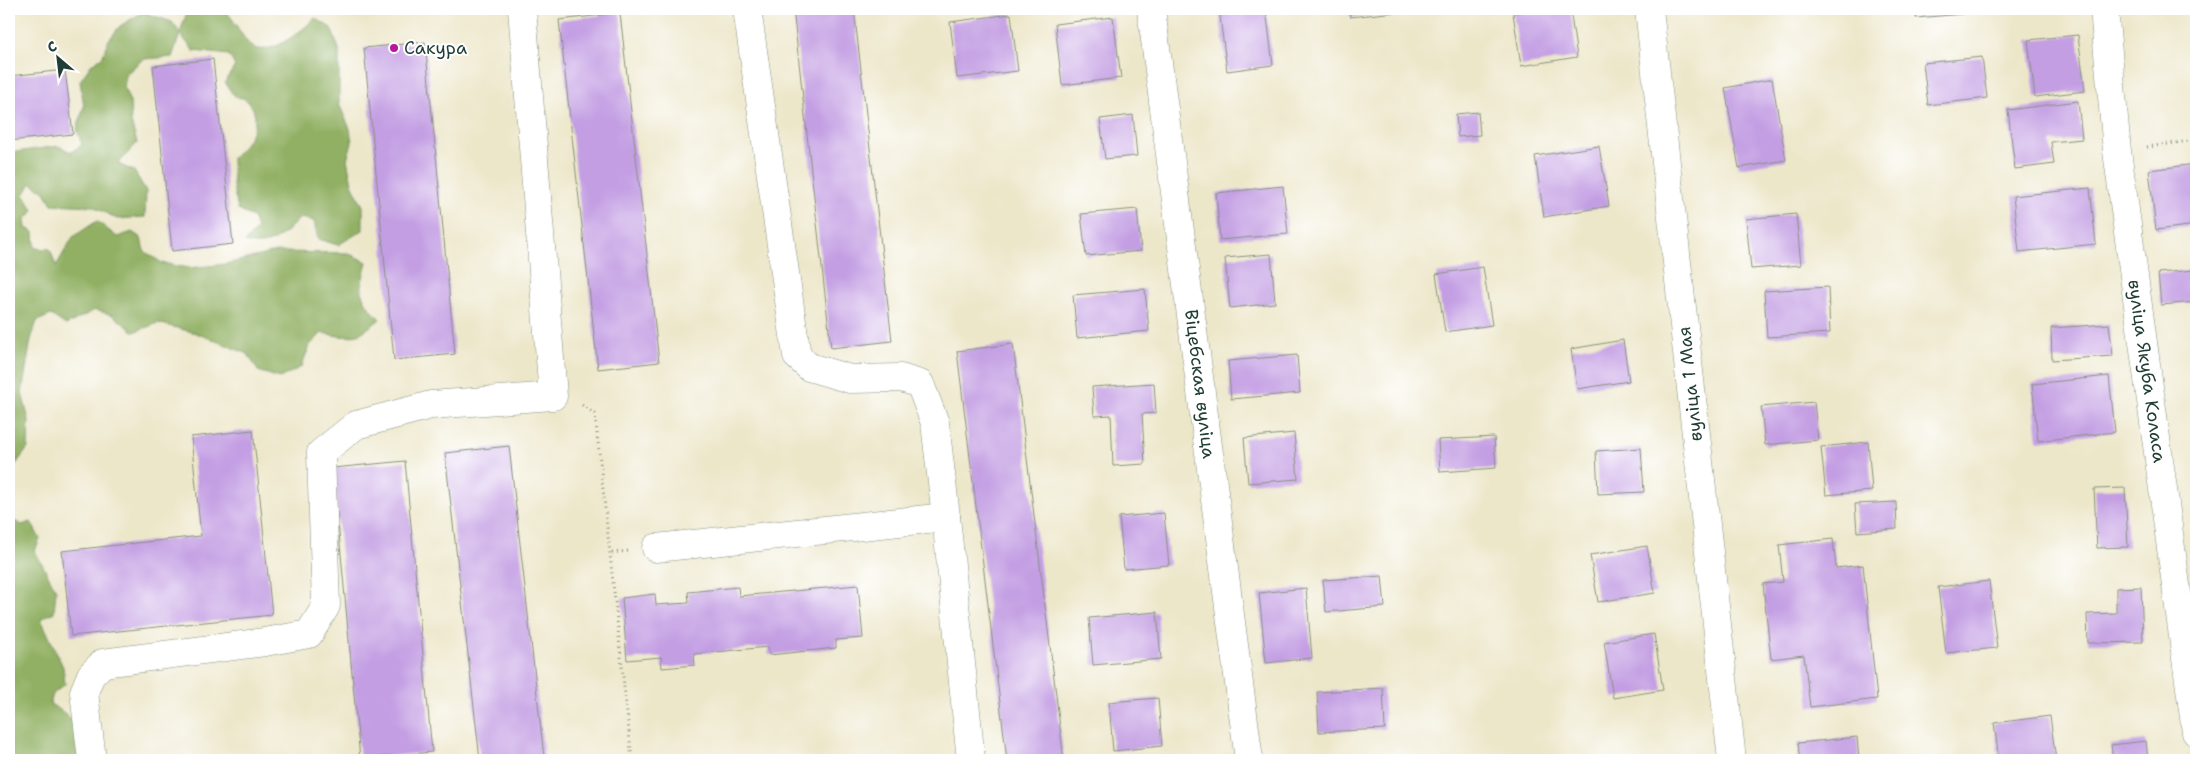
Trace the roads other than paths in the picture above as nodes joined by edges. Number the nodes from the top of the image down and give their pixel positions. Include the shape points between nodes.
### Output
1 (522, 9) edge
2 (747, 9) edge
3 (1151, 9) edge
4 (1649, 9) edge
5 (2104, 9) edge
6 (946, 517) junction
7 (656, 548) dead end
8 (2196, 732) edge
9 (92, 760) edge
10 (971, 760) edge
11 (1249, 760) edge
12 (1732, 760) edge

1 - 9 street via 553,396 431,404 356,425 320,453 326,606 309,634 104,663 92,675 84,692
2 - 6 street via 797,356 809,367 850,379 901,378 920,384 935,424
3 - 11 street, Віцебская вуліца
4 - 12 street, вуліца 1 Мая
5 - 8 street, вуліца Якуба Коласа via 2117,151
6 - 7 street
6 - 10 street

